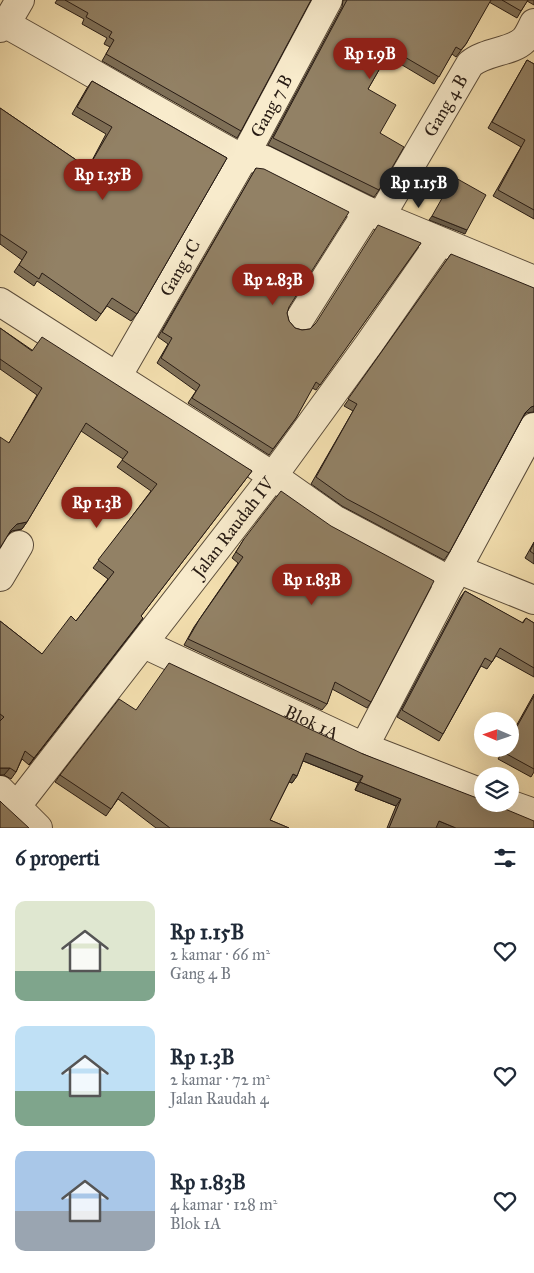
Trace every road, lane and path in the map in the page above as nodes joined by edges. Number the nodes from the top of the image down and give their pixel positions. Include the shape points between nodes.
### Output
1 (20, 0) edge
2 (328, 0) edge
3 (534, 23) edge
4 (3, 26) edge
5 (242, 159) junction
6 (375, 213) junction
7 (440, 242) junction
8 (534, 280) edge
9 (0, 302) edge
10 (299, 320) dead end
11 (117, 377) junction
12 (534, 427) edge
13 (273, 476) junction
14 (19, 545) dead end
15 (454, 575) junction
16 (0, 577) edge
17 (534, 600) edge
18 (144, 644) junction
19 (364, 747) junction
20 (474, 790) edge
21 (8, 798) edge
22 (519, 808) edge
23 (534, 813) edge
24 (38, 828) edge

1 - 4 street
2 - 5 street, Gang 7 B
3 - 6 street, Gang 4 B via 524,41 481,56 470,64
4 - 5 street via 81,66
5 - 6 street via 265,160
5 - 11 street, Gang 1C
6 - 7 street
6 - 10 street, Gang 4 B
7 - 8 street
7 - 13 street, Jalan Raudah IV
9 - 11 street
11 - 13 street
12 - 15 street
13 - 15 street via 334,519
13 - 18 street, Jalan Raudah IV
14 - 16 street
15 - 17 street
15 - 19 street
18 - 19 street, Blok 1A
18 - 21 street, Jalan Raudah IV
19 - 20 street, Blok 1A
21 - 24 street
22 - 23 street

